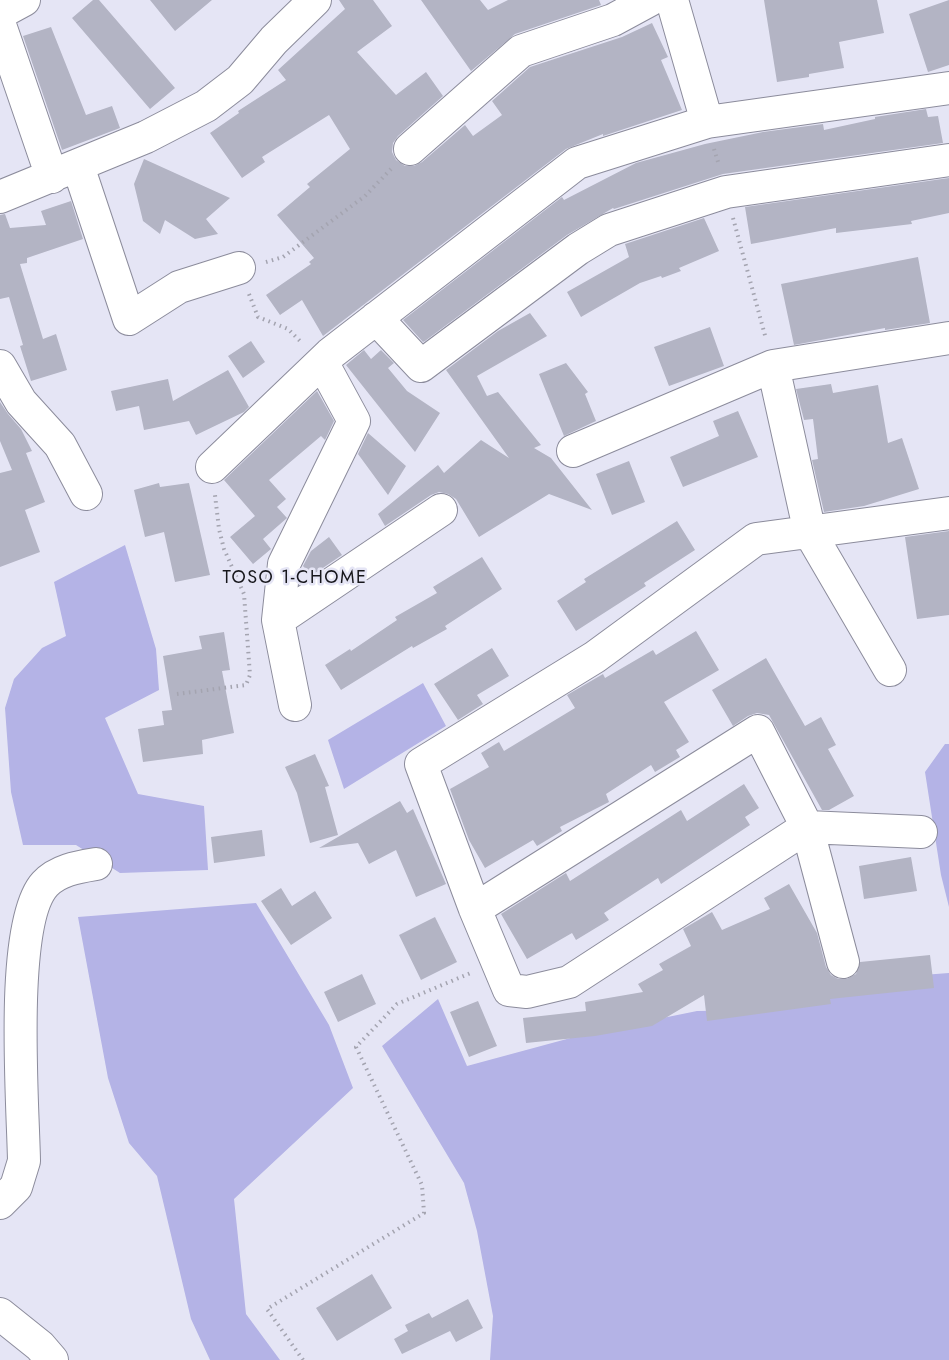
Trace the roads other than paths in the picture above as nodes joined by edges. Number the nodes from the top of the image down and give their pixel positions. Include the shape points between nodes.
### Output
1 (24, 0) edge
2 (315, 0) edge
3 (650, 0) edge
4 (672, 0) edge
5 (0, 13) edge
6 (0, 25) edge
7 (949, 88) edge
8 (707, 122) junction
9 (410, 149) road end
10 (949, 160) edge
11 (65, 171) junction
12 (0, 197) edge
13 (239, 268) road end
14 (376, 318) junction
15 (949, 338) edge
16 (322, 362) junction
17 (0, 366) edge
18 (773, 366) junction
19 (573, 451) dead end
20 (212, 467) road end
21 (86, 494) dead end
22 (441, 510) dead end
23 (949, 513) edge
24 (810, 533) junction
25 (278, 620) junction
26 (890, 670) dead end
27 (295, 705) dead end
28 (807, 827) junction
29 (921, 832) dead end
30 (96, 864) dead end
31 (475, 909) junction
32 (843, 962) dead end
33 (0, 1203) edge
34 (0, 1314) edge
35 (52, 1360) edge

1 - 5 street
2 - 11 street via 240,80 206,106
3 - 9 street via 613,20 521,51
4 - 8 street
6 - 11 street
7 - 8 street
8 - 14 street via 577,163
10 - 14 street via 726,192 609,230 421,366
11 - 12 street
11 - 13 street via 129,319 179,287
14 - 16 street
15 - 18 street
16 - 20 street
16 - 25 street via 354,421 284,564
17 - 21 street via 21,402 60,445
18 - 19 street
18 - 24 street
22 - 25 street
23 - 24 street
24 - 26 street
24 - 31 street via 756,539 595,657 421,764
25 - 27 street
28 - 29 street
28 - 31 street via 569,982 527,992 509,990
28 - 31 street via 758,731
28 - 32 street
30 - 33 street via 70,868 45,884 31,909 20,985 24,1161 16,1187
34 - 35 street

